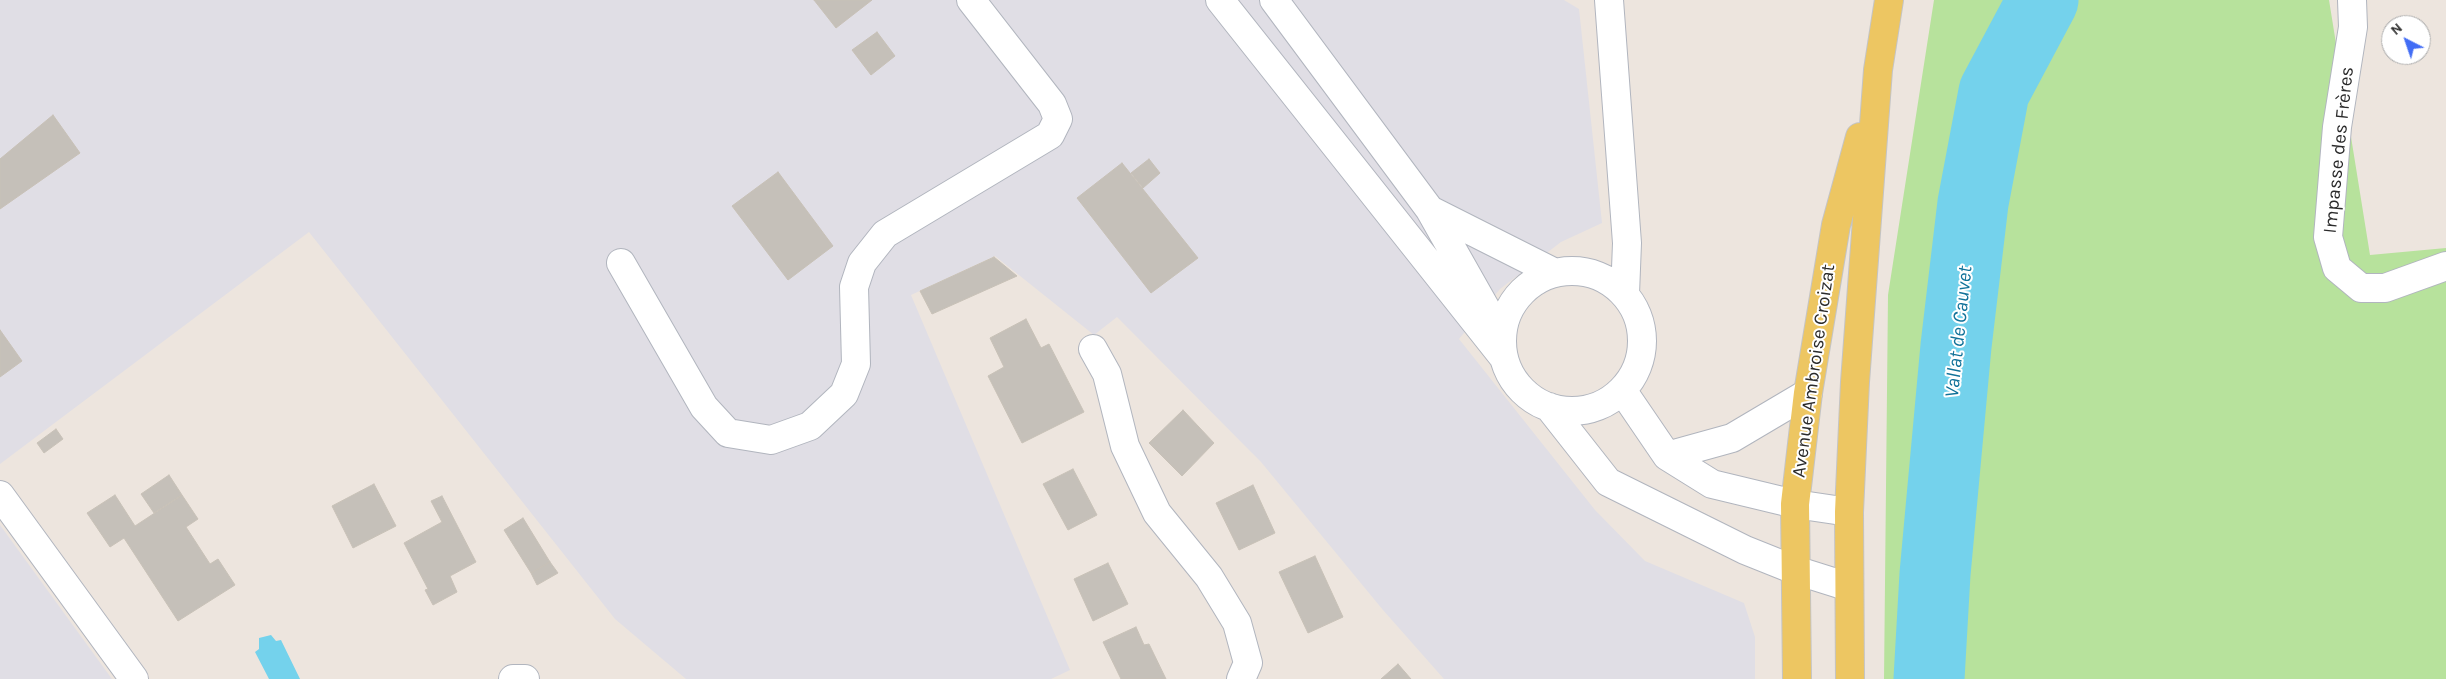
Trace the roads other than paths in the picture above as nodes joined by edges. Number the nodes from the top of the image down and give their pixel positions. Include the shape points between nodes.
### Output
1 (971, 0) edge
2 (1220, 0) edge
3 (1274, 0) edge
4 (1609, 0) edge
5 (1889, 0) edge
6 (2352, 0) edge
7 (1878, 70) junction
8 (1430, 210) junction
9 (621, 263) dead end
10 (2446, 266) edge
11 (1555, 273) junction
12 (1625, 294) junction
13 (1093, 348) dead end
14 (1504, 348) junction
15 (1622, 390) junction
16 (1808, 393) junction
17 (1548, 407) junction
18 (1666, 456) junction
19 (0, 495) edge
20 (1795, 504) junction
21 (1849, 512) junction
22 (1795, 570) junction
23 (1849, 587) junction
24 (134, 679) edge
25 (514, 679) edge
26 (525, 679) edge
27 (1240, 679) edge
28 (1797, 679) edge
29 (1850, 679) edge

1 - 9 street via 1052,104 1058,118 1050,136 885,234 862,263 854,288 856,364 844,394 810,426 772,440 728,433 704,407
2 - 14 street
3 - 8 street
4 - 12 street via 1627,243
5 - 7 main road, Avenue Ambroise Croizat
6 - 10 street, Impasse des Frères via 2353,26 2337,127 2328,237 2336,268 2361,288 2385,288
7 - 16 main road, Avenue Ambroise Croizat via 1836,225
7 - 21 main road, Avenue Ambroise Croizat via 1855,372
8 - 11 street
8 - 14 street
11 - 12 street via 1574,270 1593,273
11 - 14 street via 1534,282 1518,296 1507,316
12 - 15 street via 1638,318 1642,353 1635,373
13 - 27 street via 1107,374 1125,446 1157,513 1209,577 1237,623 1248,663
14 - 17 street via 1514,379 1529,396
15 - 17 street via 1607,402 1588,409 1568,411
15 - 18 street
16 - 18 street via 1732,438
16 - 20 main road, Avenue Ambroise Croizat
17 - 22 street via 1608,482 1745,550
18 - 20 street via 1712,484
19 - 24 street
20 - 21 street
20 - 22 main road, Avenue Ambroise Croizat
21 - 23 main road, Avenue Ambroise Croizat
22 - 23 street
22 - 28 main road, Avenue Ambroise Croizat
23 - 29 main road, Avenue Ambroise Croizat
25 - 26 street

